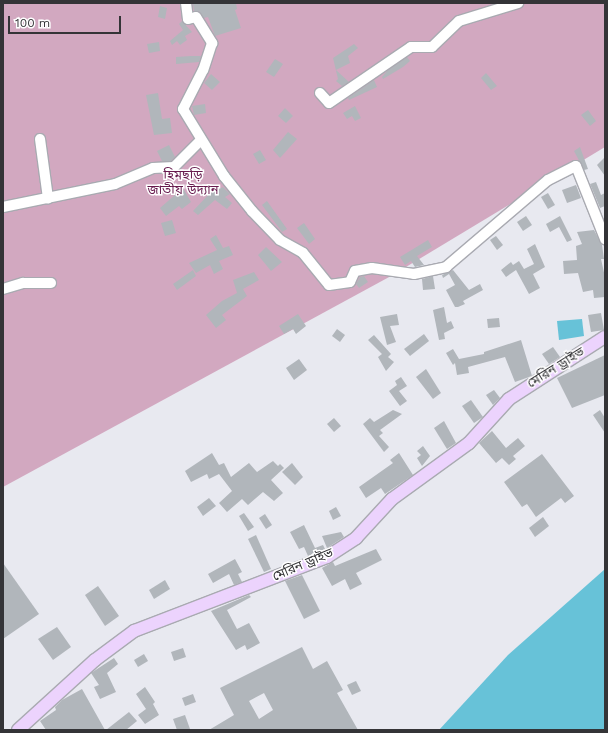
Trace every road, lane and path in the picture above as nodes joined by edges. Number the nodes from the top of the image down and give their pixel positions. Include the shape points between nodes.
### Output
1 (186, 3) edge
2 (518, 3) edge
3 (320, 93) dead end
4 (40, 139) dead end
5 (200, 141) junction
6 (48, 198) junction
7 (3, 207) edge
8 (605, 239) edge
9 (51, 282) dead end
10 (3, 289) edge
11 (605, 337) edge
12 (18, 730) edge

1 - 5 street via 188,19 196,17 212,43 203,70 183,109
2 - 3 street via 459,21 432,47 411,47 329,103
4 - 6 street
5 - 6 street via 174,167 153,168 115,184
5 - 8 street via 252,211 280,240 303,253 329,285 350,282 355,271 372,268 414,274 446,266 548,180 576,166
6 - 7 street
9 - 10 street via 23,283
11 - 12 main road, মেরিন ড্রাইভ via 508,399 469,443 392,498 356,538 327,557 134,631 95,660

